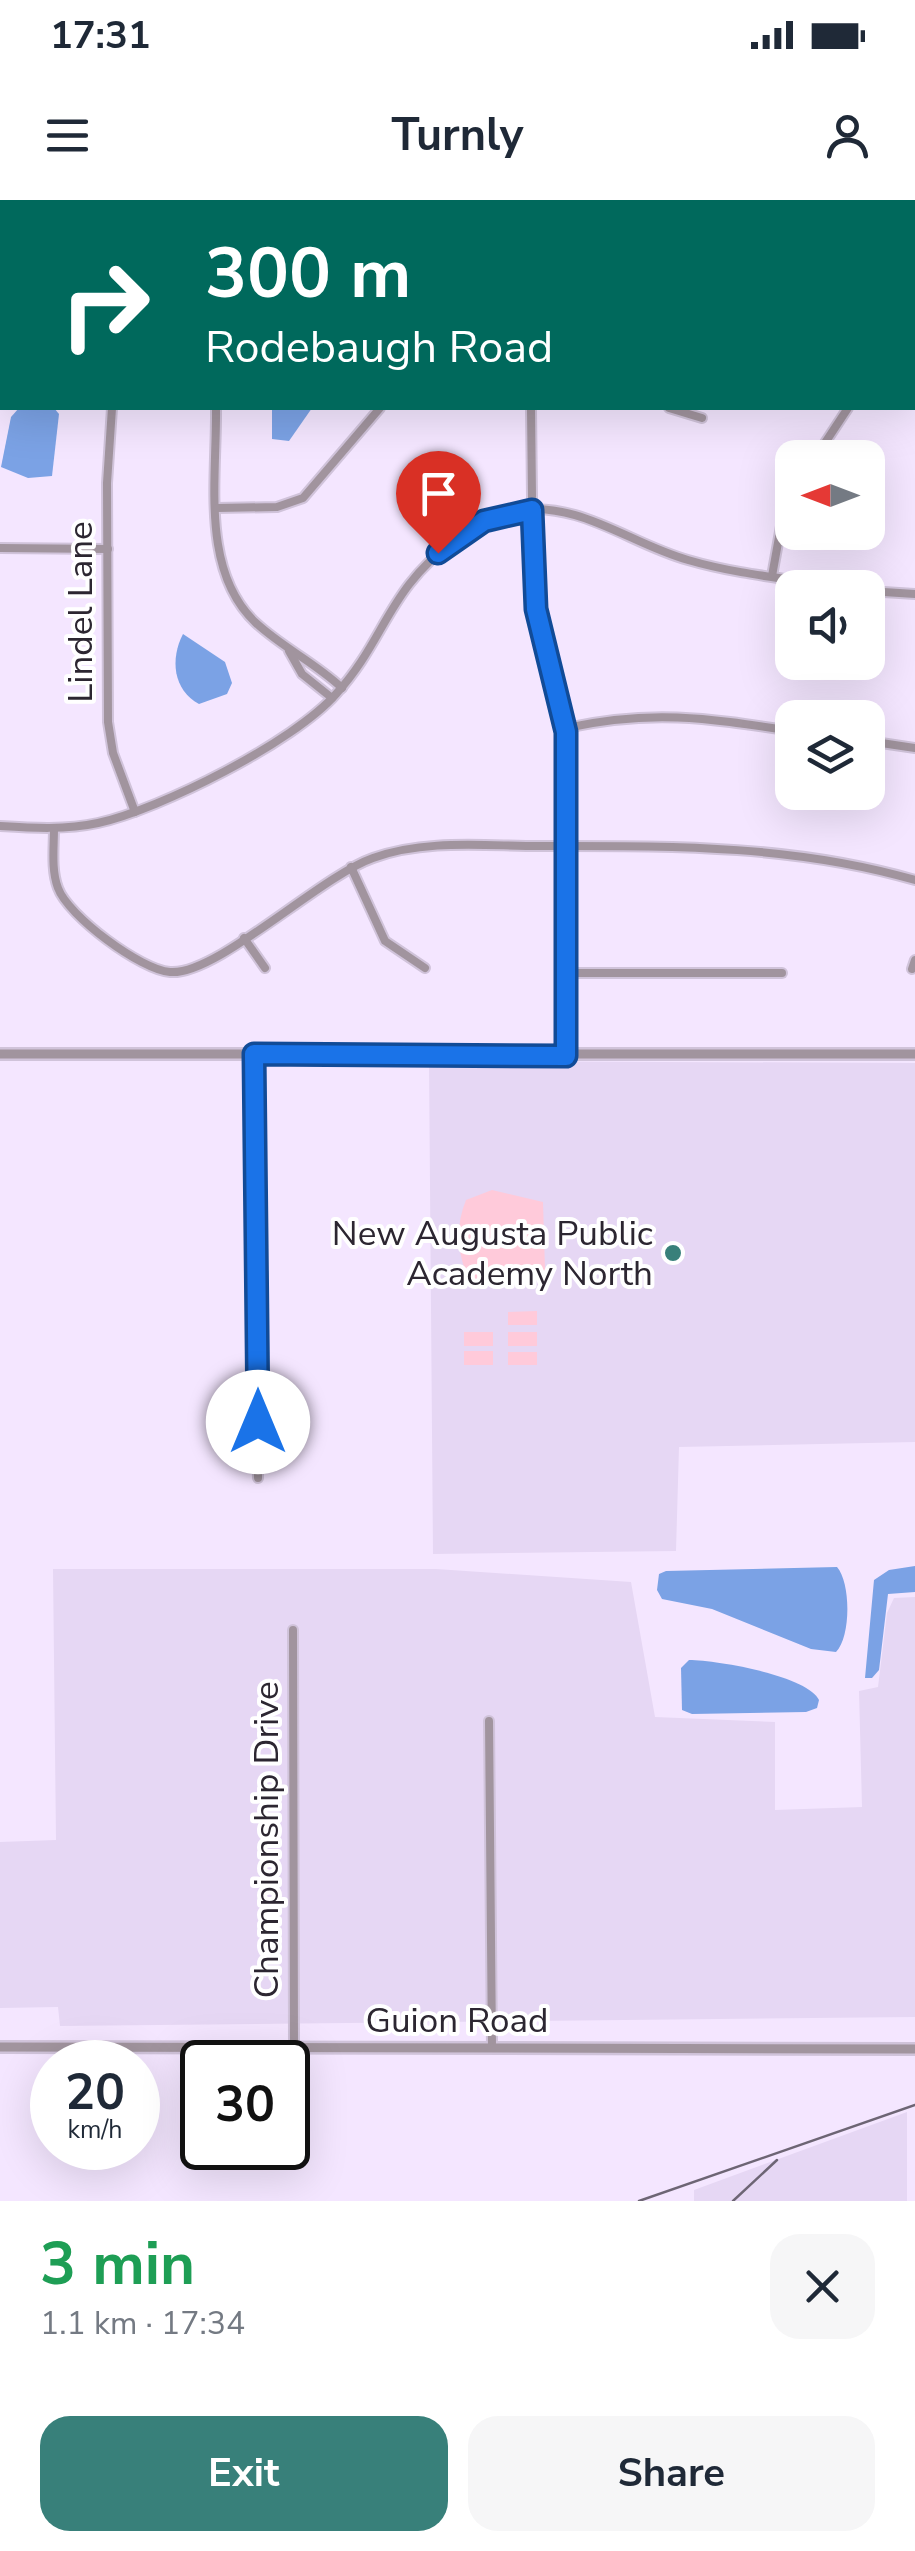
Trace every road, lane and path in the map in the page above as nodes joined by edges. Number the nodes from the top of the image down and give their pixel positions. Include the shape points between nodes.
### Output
1 (112, 410) edge
2 (216, 410) edge
3 (378, 410) edge
4 (531, 410) edge
5 (676, 410) edge
6 (847, 410) edge
7 (702, 418) dead end
8 (827, 440) edge
9 (218, 508) junction
10 (532, 510) junction
11 (0, 548) edge
12 (108, 549) junction
13 (777, 550) edge
14 (772, 576) junction
15 (775, 576) edge
16 (885, 592) edge
17 (915, 594) edge
18 (289, 651) junction
19 (342, 688) junction
20 (332, 698) junction
21 (566, 728) junction
22 (775, 728) edge
23 (885, 744) edge
24 (915, 748) edge
25 (135, 812) junction
26 (0, 826) edge
27 (54, 828) junction
28 (567, 846) junction
29 (351, 867) junction
30 (915, 880) edge
31 (244, 938) junction
32 (265, 968) dead end
33 (425, 968) dead end
34 (566, 973) junction
35 (782, 973) dead end
36 (0, 1054) edge
37 (254, 1054) junction
38 (915, 1054) edge
39 (566, 1056) junction
40 (258, 1478) dead end
41 (293, 1630) dead end
42 (489, 1721) dead end
43 (294, 2040) edge
44 (0, 2047) edge
45 (180, 2048) edge
46 (492, 2048) junction
47 (310, 2049) edge
48 (915, 2049) edge

1 - 12 street, Lindel Lane
2 - 9 street
3 - 9 street via 303,498 277,507
4 - 10 street
5 - 7 street
6 - 8 street
9 - 18 street via 218,548 230,588 249,616
10 - 14 street via 580,516 684,560
10 - 19 street via 484,521 417,571
10 - 21 street via 536,609
11 - 12 street
12 - 25 street, Lindel Lane via 109,730
13 - 14 street
14 - 15 street
16 - 17 street
18 - 19 street
18 - 20 street via 302,674
19 - 20 street
20 - 25 street via 289,734
21 - 22 street via 674,714
21 - 28 street
23 - 24 street
25 - 27 street
26 - 27 street
27 - 31 street via 54,874 65,902 148,966 193,970
28 - 29 street via 423,847
28 - 30 street via 730,847
28 - 34 street
29 - 31 street
29 - 33 street via 385,941
31 - 32 street
34 - 35 street
34 - 39 street
36 - 37 street
37 - 39 street
37 - 40 street
38 - 39 street
41 - 43 street, Championship Drive
42 - 46 street
44 - 45 street, Guion Road
46 - 47 street, Guion Road
46 - 48 street, Guion Road

